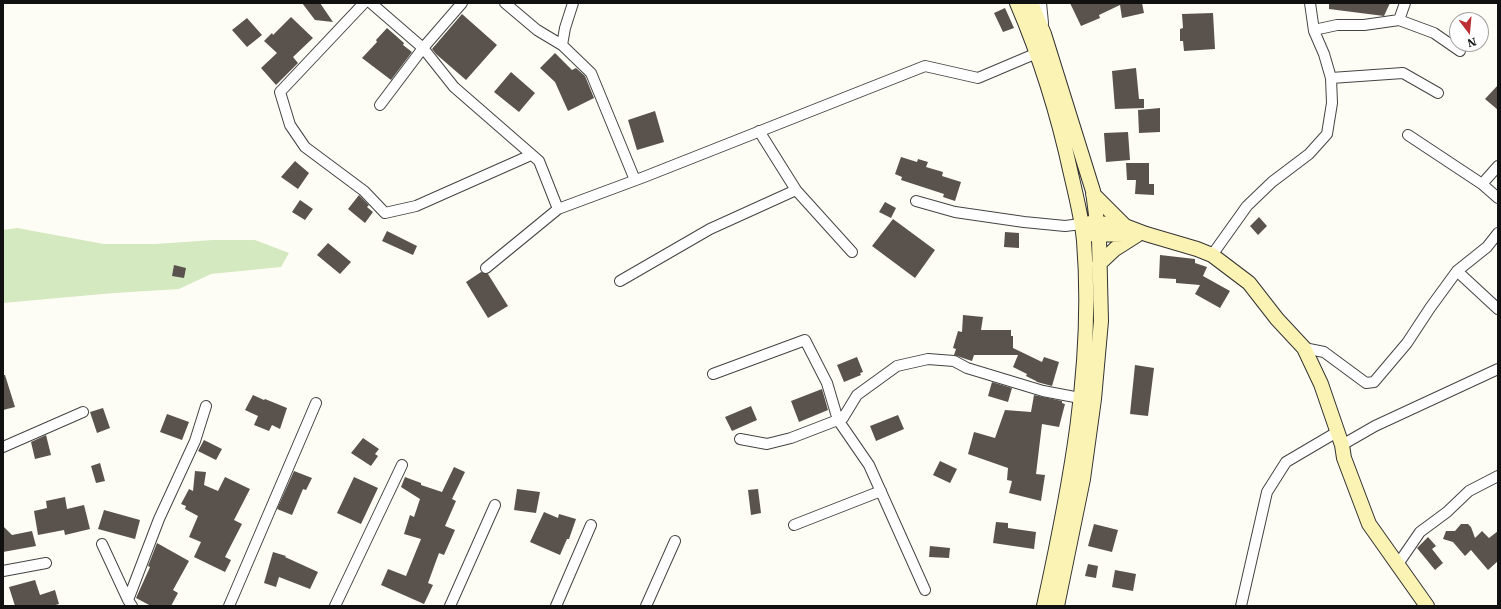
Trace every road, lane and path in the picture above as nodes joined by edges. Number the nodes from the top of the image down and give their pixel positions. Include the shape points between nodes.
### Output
1 (364, 3) edge
2 (372, 3) edge
3 (462, 3) edge
4 (505, 3) edge
5 (573, 3) edge
6 (1017, 3) edge
7 (1031, 3) edge
8 (1041, 3) edge
9 (1310, 3) edge
10 (1405, 3) edge
11 (1399, 20) junction
12 (1314, 30) junction
13 (1044, 34) junction
14 (1449, 43) edge
15 (562, 45) junction
16 (423, 48) junction
17 (1038, 53) junction
18 (1330, 78) junction
19 (1438, 93) dead end
20 (380, 105) dead end
21 (759, 131) junction
22 (1408, 135) dead end
23 (531, 155) junction
24 (1498, 166) edge
25 (635, 180) junction
26 (1482, 184) junction
27 (796, 190) junction
28 (1093, 194) junction
29 (1498, 198) edge
30 (916, 201) dead end
31 (558, 209) junction
32 (1125, 226) junction
33 (1098, 228) junction
34 (1082, 229) junction
35 (1498, 233) edge
36 (1142, 234) junction
37 (852, 252) dead end
38 (1212, 256) junction
39 (1099, 264) junction
40 (486, 268) dead end
41 (1457, 271) junction
42 (620, 281) dead end
43 (1498, 309) edge
44 (1304, 348) junction
45 (1498, 368) edge
46 (713, 374) dead end
47 (1080, 398) junction
48 (316, 403) dead end
49 (206, 406) dead end
50 (83, 412) dead end
51 (838, 420) junction
52 (740, 439) dead end
53 (1340, 439) junction
54 (3, 447) edge
55 (402, 465) dead end
56 (1498, 476) edge
57 (880, 491) junction
58 (495, 505) dead end
59 (591, 525) dead end
60 (794, 525) dead end
61 (675, 541) dead end
62 (102, 544) dead end
63 (46, 563) dead end
64 (1398, 564) junction
65 (3, 571) edge
66 (925, 590) dead end
67 (130, 603) edge
68 (229, 606) edge
69 (335, 606) edge
70 (450, 606) edge
71 (556, 606) edge
72 (646, 606) edge
73 (1044, 606) edge
74 (1057, 606) edge
75 (1241, 606) edge
76 (1427, 606) edge

1 - 23 street via 280,92 290,126 305,147 364,191 385,214 416,206
2 - 16 street
3 - 16 street
4 - 15 street via 537,30
5 - 15 street
6 - 17 main road
7 - 13 main road
8 - 13 street
9 - 12 street
10 - 11 street
11 - 12 street via 1364,25 1337,25
11 - 14 street via 1434,33
12 - 18 street
13 - 28 main road
15 - 25 street via 591,73
16 - 20 street
16 - 23 street via 454,87
17 - 21 street via 978,78 925,66
17 - 34 main road via 1061,126
18 - 19 street via 1403,74
18 - 38 street via 1332,103 1328,134 1309,154 1272,182 1247,206
21 - 25 street
21 - 27 street
22 - 26 street
23 - 31 street via 539,161
24 - 26 street
25 - 31 street
26 - 29 street
27 - 37 street
27 - 42 street via 710,229
28 - 32 main road
28 - 33 main road
30 - 34 street via 955,212
31 - 40 street
32 - 33 main road
32 - 36 main road
33 - 34 main road
33 - 36 main road
33 - 39 main road
34 - 47 main road via 1087,321
35 - 41 street via 1487,247
36 - 38 main road via 1197,249
36 - 39 main road via 1115,249
38 - 44 main road via 1249,283
39 - 74 main road via 1101,321 1094,399 1083,479
41 - 43 street
41 - 44 street via 1407,343 1374,382 1366,383 1324,352
44 - 53 main road via 1321,384
45 - 53 street via 1375,426
46 - 51 street via 805,340 827,383
47 - 51 street via 1043,391 954,362 928,359 897,366 857,395 843,418
47 - 73 main road via 1075,447
48 - 68 street
49 - 67 street via 195,441 159,519
50 - 54 street
51 - 52 street via 791,438 767,444
51 - 57 street via 869,465
53 - 64 main road via 1344,458 1369,524
53 - 75 street via 1286,462 1267,492
55 - 69 street
56 - 64 street via 1469,491 1420,532
57 - 60 street
57 - 66 street
58 - 70 street
59 - 71 street
61 - 72 street
62 - 67 street
63 - 65 street
64 - 76 main road

